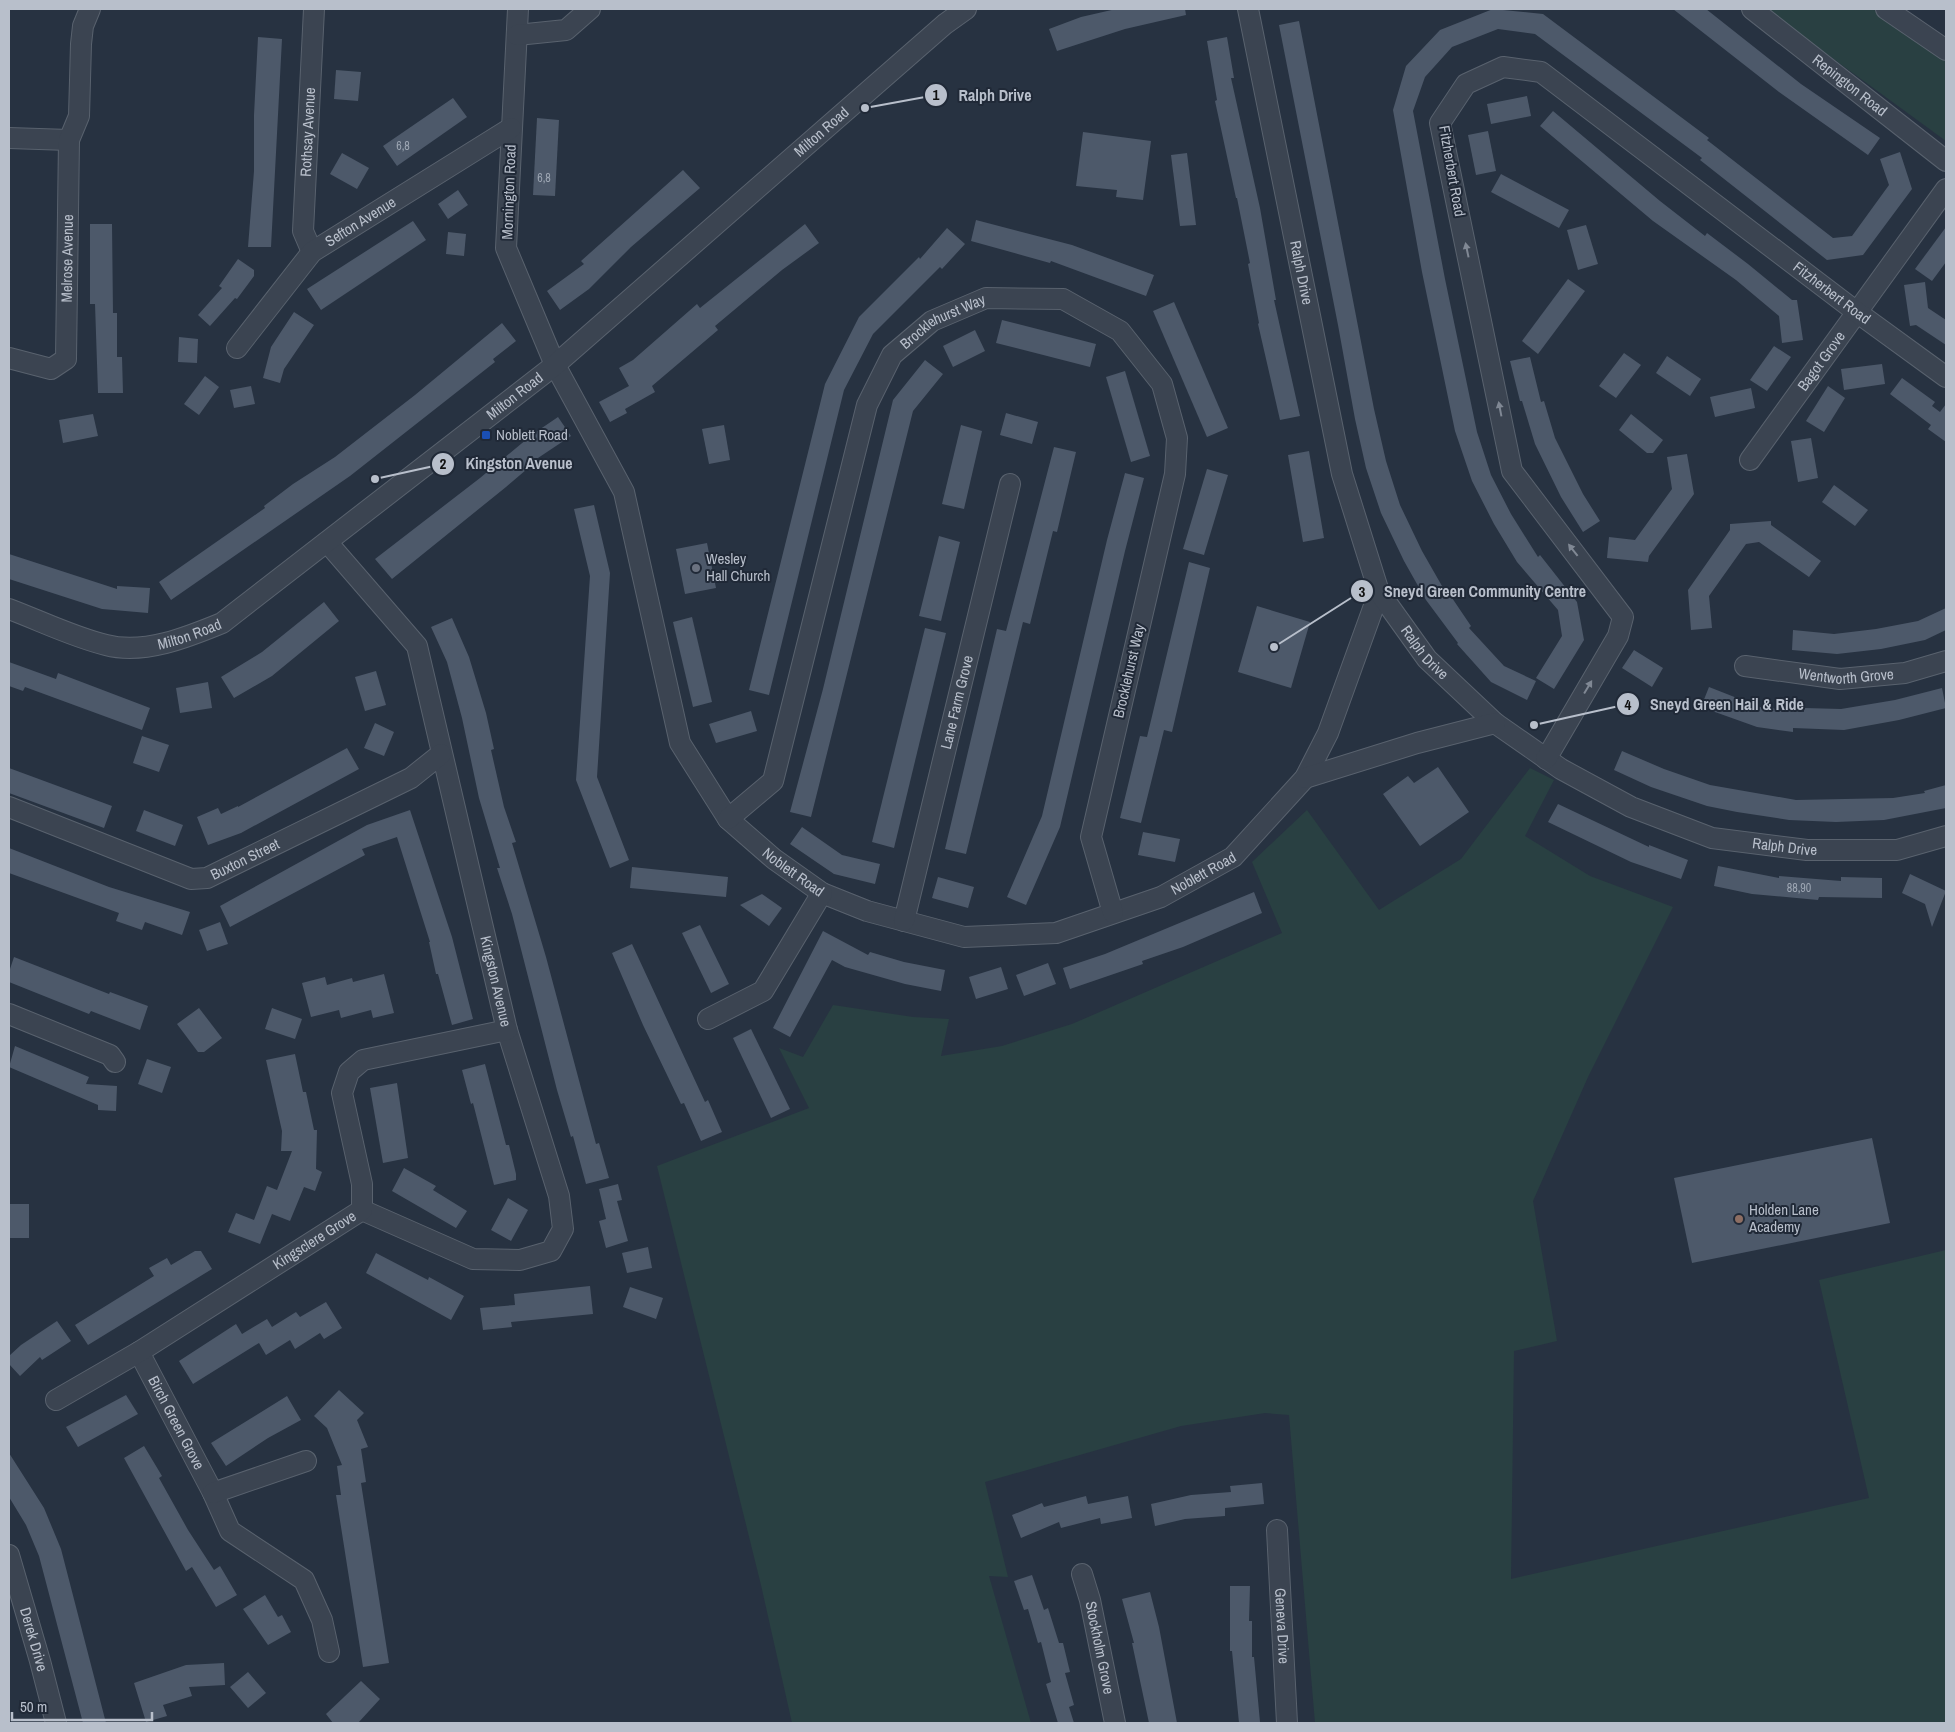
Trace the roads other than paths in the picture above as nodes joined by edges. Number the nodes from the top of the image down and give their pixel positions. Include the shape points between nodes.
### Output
1 (90, 9) edge
2 (314, 9) edge
3 (518, 9) edge
4 (590, 9) edge
5 (966, 9) edge
6 (1248, 9) edge
7 (1752, 9) edge
8 (1886, 9) edge
9 (517, 35) junction
10 (1946, 50) edge
11 (512, 128) junction
12 (9, 138) edge
13 (69, 140) junction
14 (1946, 161) edge
15 (1946, 189) edge
16 (312, 252) junction
17 (1858, 313) junction
18 (237, 348) dead end
19 (9, 358) edge
20 (555, 365) junction
21 (1946, 377) edge
22 (1750, 460) dead end
23 (1010, 484) dead end
24 (327, 542) junction
25 (1379, 592) junction
26 (9, 609) edge
27 (1946, 661) edge
28 (1746, 666) dead end
29 (1495, 723) junction
30 (441, 754) junction
31 (1546, 759) junction
32 (1306, 778) junction
33 (9, 807) edge
34 (728, 820) junction
35 (1946, 836) edge
36 (822, 893) junction
37 (1113, 913) junction
38 (904, 921) junction
39 (9, 1014) edge
40 (708, 1019) dead end
41 (507, 1030) junction
42 (115, 1062) dead end
43 (362, 1210) junction
44 (139, 1352) junction
45 (56, 1400) dead end
46 (306, 1462) dead end
47 (213, 1493) junction
48 (1276, 1530) dead end
49 (9, 1555) edge
50 (1082, 1574) dead end
51 (329, 1652) dead end
52 (56, 1723) edge
53 (1115, 1723) edge
54 (1287, 1723) edge

1 - 13 street via 83,26 81,44 79,116
2 - 16 street, Rothsay Avenue via 303,230
3 - 9 street, Mornington Road
4 - 9 street via 566,30
5 - 20 street, Milton Road
6 - 25 street, Ralph Drive via 1342,474
7 - 14 street, Repington Road
8 - 10 street
9 - 11 street, Mornington Road
11 - 16 street, Sefton Avenue
11 - 20 street, Mornington Road via 506,248
12 - 13 street
13 - 19 street, Melrose Avenue via 66,359 51,369
15 - 17 street, Bagot Grove
16 - 18 street, Sefton Avenue
17 - 21 street, Fitzherbert Road
17 - 22 street, Bagot Grove
31 -> 17 street, Fitzherbert Road via 1618,636 1623,617 1512,471 1440,123 1466,84 1503,67 1541,72
20 - 24 street, Milton Road
20 - 34 street, Noblett Road via 624,492 680,743
23 - 38 street, Lane Farm Grove
24 - 26 street, Milton Road via 222,622 182,640 147,647 108,646
24 - 30 street, Kingston Avenue via 417,646
25 - 29 street, Ralph Drive via 1427,659
25 - 32 street, Noblett Road via 1328,733
27 - 28 street, Wentworth Grove via 1905,673 1840,679
29 - 31 street, Ralph Drive
29 - 32 street, Noblett Road via 1417,742
30 - 33 street, Buxton Street via 411,778 207,878 191,879
30 - 41 street, Kingston Avenue
31 - 35 street, Ralph Drive via 1631,807 1712,838 1807,850 1897,850
32 - 37 street, Noblett Road via 1233,857 1161,897
34 - 36 street, Noblett Road via 774,859
34 - 37 street, Brocklehurst Way via 773,781 866,405 892,355 932,321 986,298 1063,299 1120,331 1162,384 1177,438 1175,474 1092,837
36 - 38 street, Noblett Road
36 - 40 street via 763,991
37 - 38 street, Noblett Road via 1056,933 964,937
39 - 42 street via 110,1055
41 - 43 street, Kingsclere Grove via 363,1060 349,1072 342,1093 362,1184
41 - 43 street, Kingston Avenue via 559,1196 563,1229 551,1251 520,1260 473,1259
43 - 44 street, Kingsclere Grove
44 - 45 street, Kingsclere Grove
44 - 47 street, Birch Green Grove
46 - 47 street
47 - 51 street, Birch Green Grove via 230,1530 304,1580 322,1620
48 - 54 street, Geneva Drive
49 - 52 street, Derek Drive
50 - 53 street, Stockholm Grove

